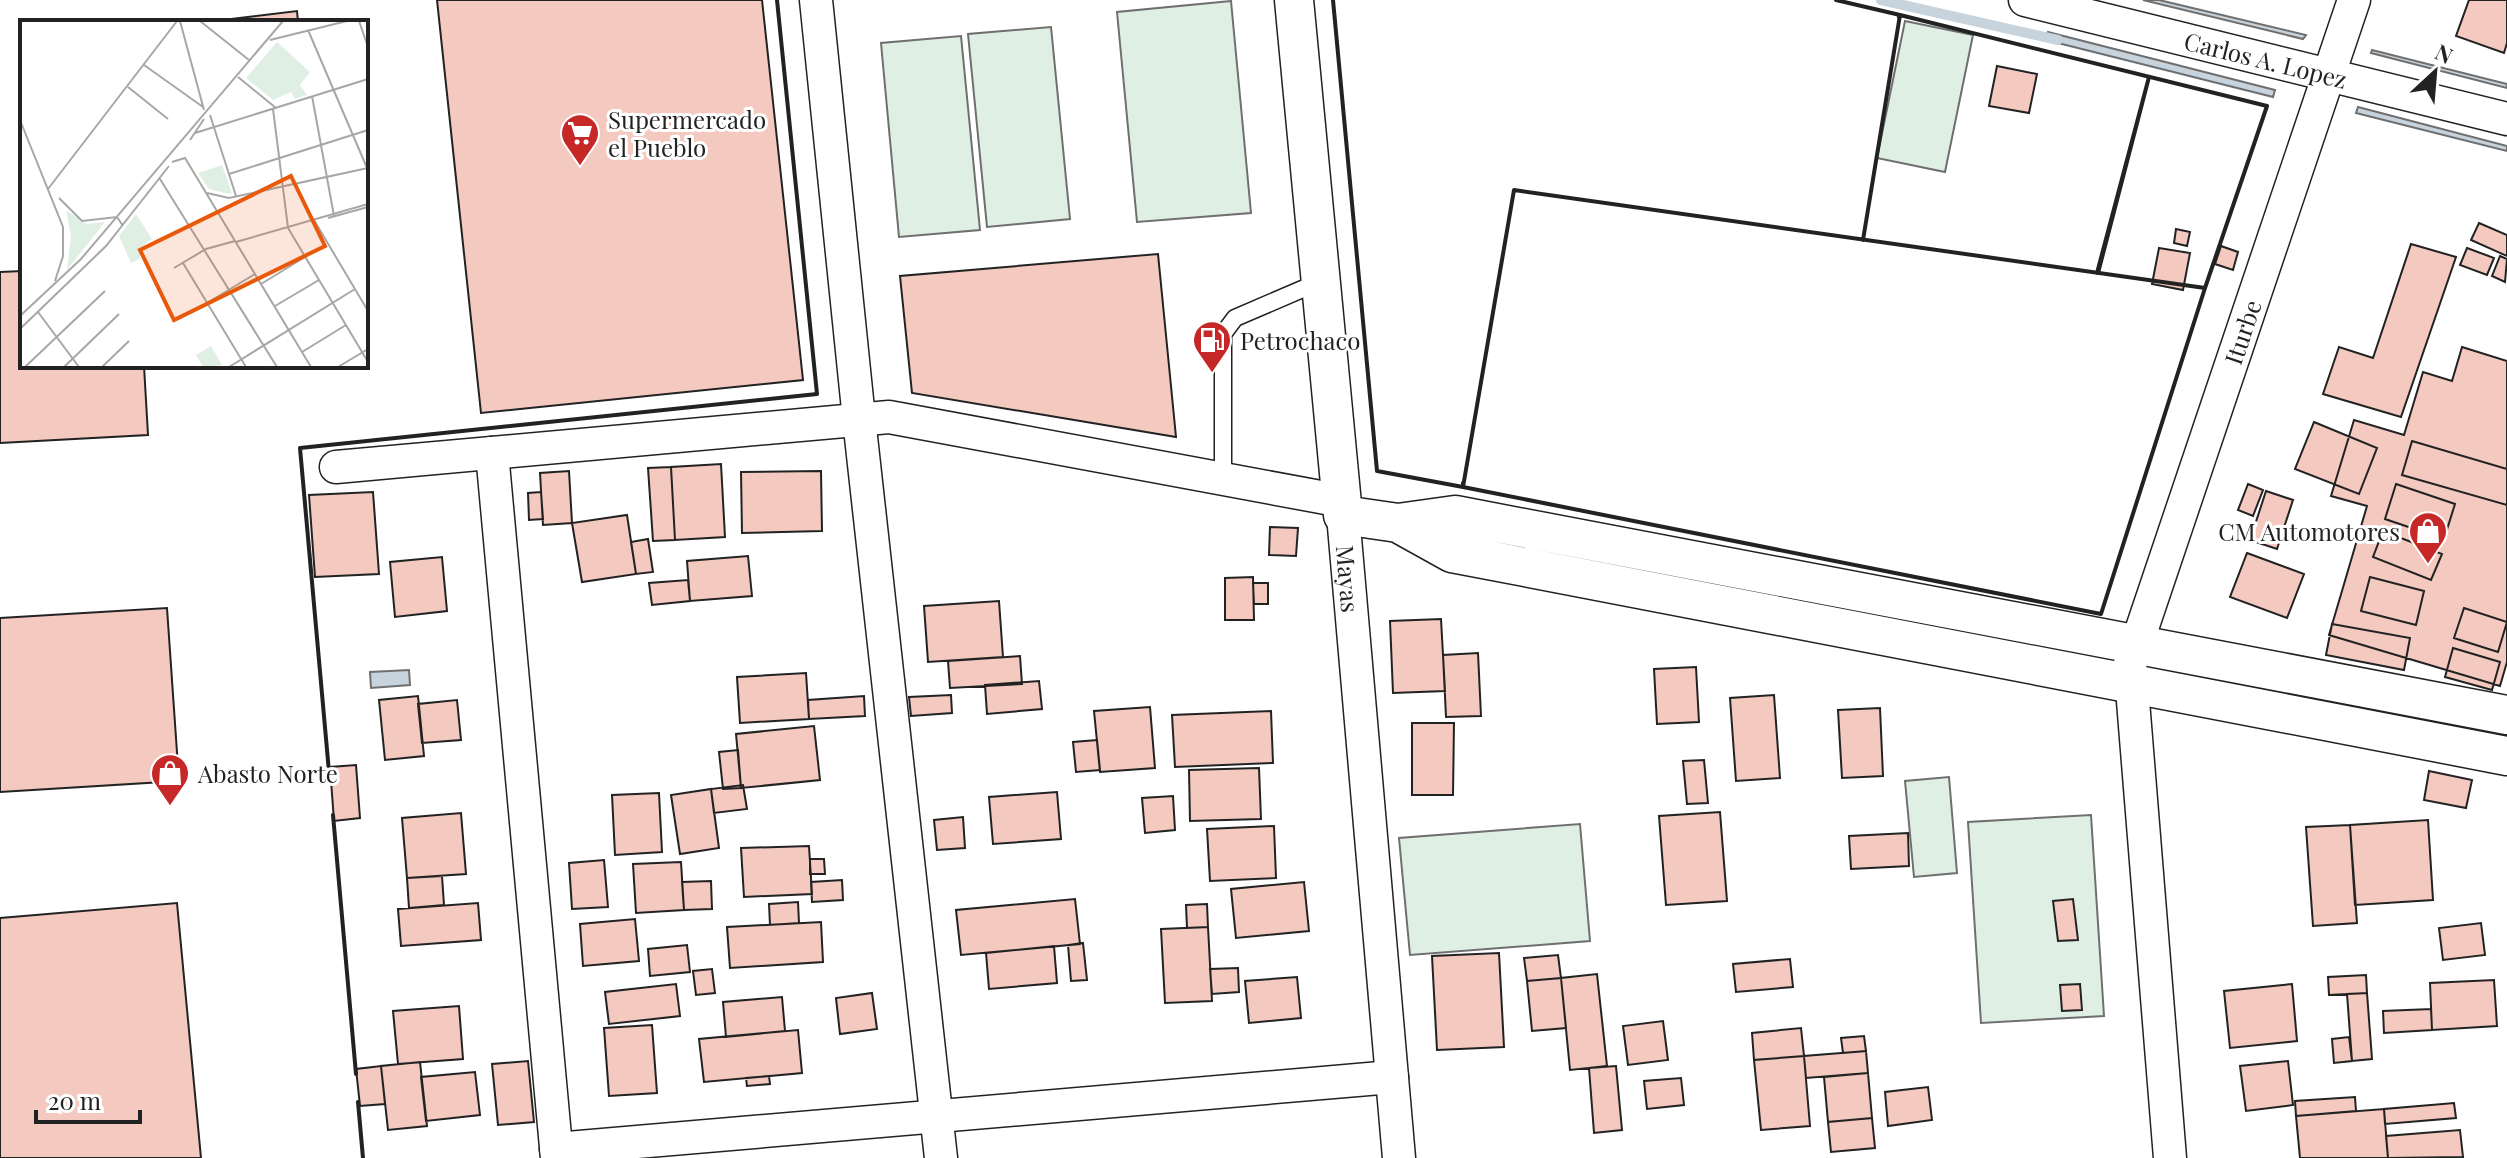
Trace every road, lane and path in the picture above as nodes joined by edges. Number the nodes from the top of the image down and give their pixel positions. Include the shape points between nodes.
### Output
1 (816, 0) edge
2 (1294, 0) edge
3 (2025, 0) edge
4 (2354, 0) edge
5 (2329, 75) junction
6 (2507, 119) edge
7 (1321, 281) junction
8 (859, 419) junction
9 (492, 453) junction
10 (336, 467) dead end
11 (1223, 479) junction
12 (1342, 508) junction
13 (2132, 664) junction
14 (2507, 715) edge
15 (2507, 756) edge
16 (1392, 1077) junction
17 (936, 1116) junction
18 (557, 1154) edge
19 (941, 1158) edge
20 (1399, 1158) edge
21 (2170, 1158) edge

1 - 8 street
2 - 7 street, Mayas
3 - 5 street, Carlos A. Lopez
4 - 5 street, Iturbe
5 - 6 street, Carlos A. Lopez
5 - 13 street, Iturbe
7 - 11 lane via 1235,318 1223,334
7 - 12 street, Mayas
8 - 9 street
8 - 11 street via 889,417
8 - 17 street
9 - 10 street
9 - 18 street
11 - 12 street
12 - 13 street via 1398,523 1455,515
12 - 16 street, Mayas
13 - 14 street
13 - 15 street
13 - 21 street
16 - 17 street
16 - 20 street, Mayas
17 - 18 street
17 - 19 street

